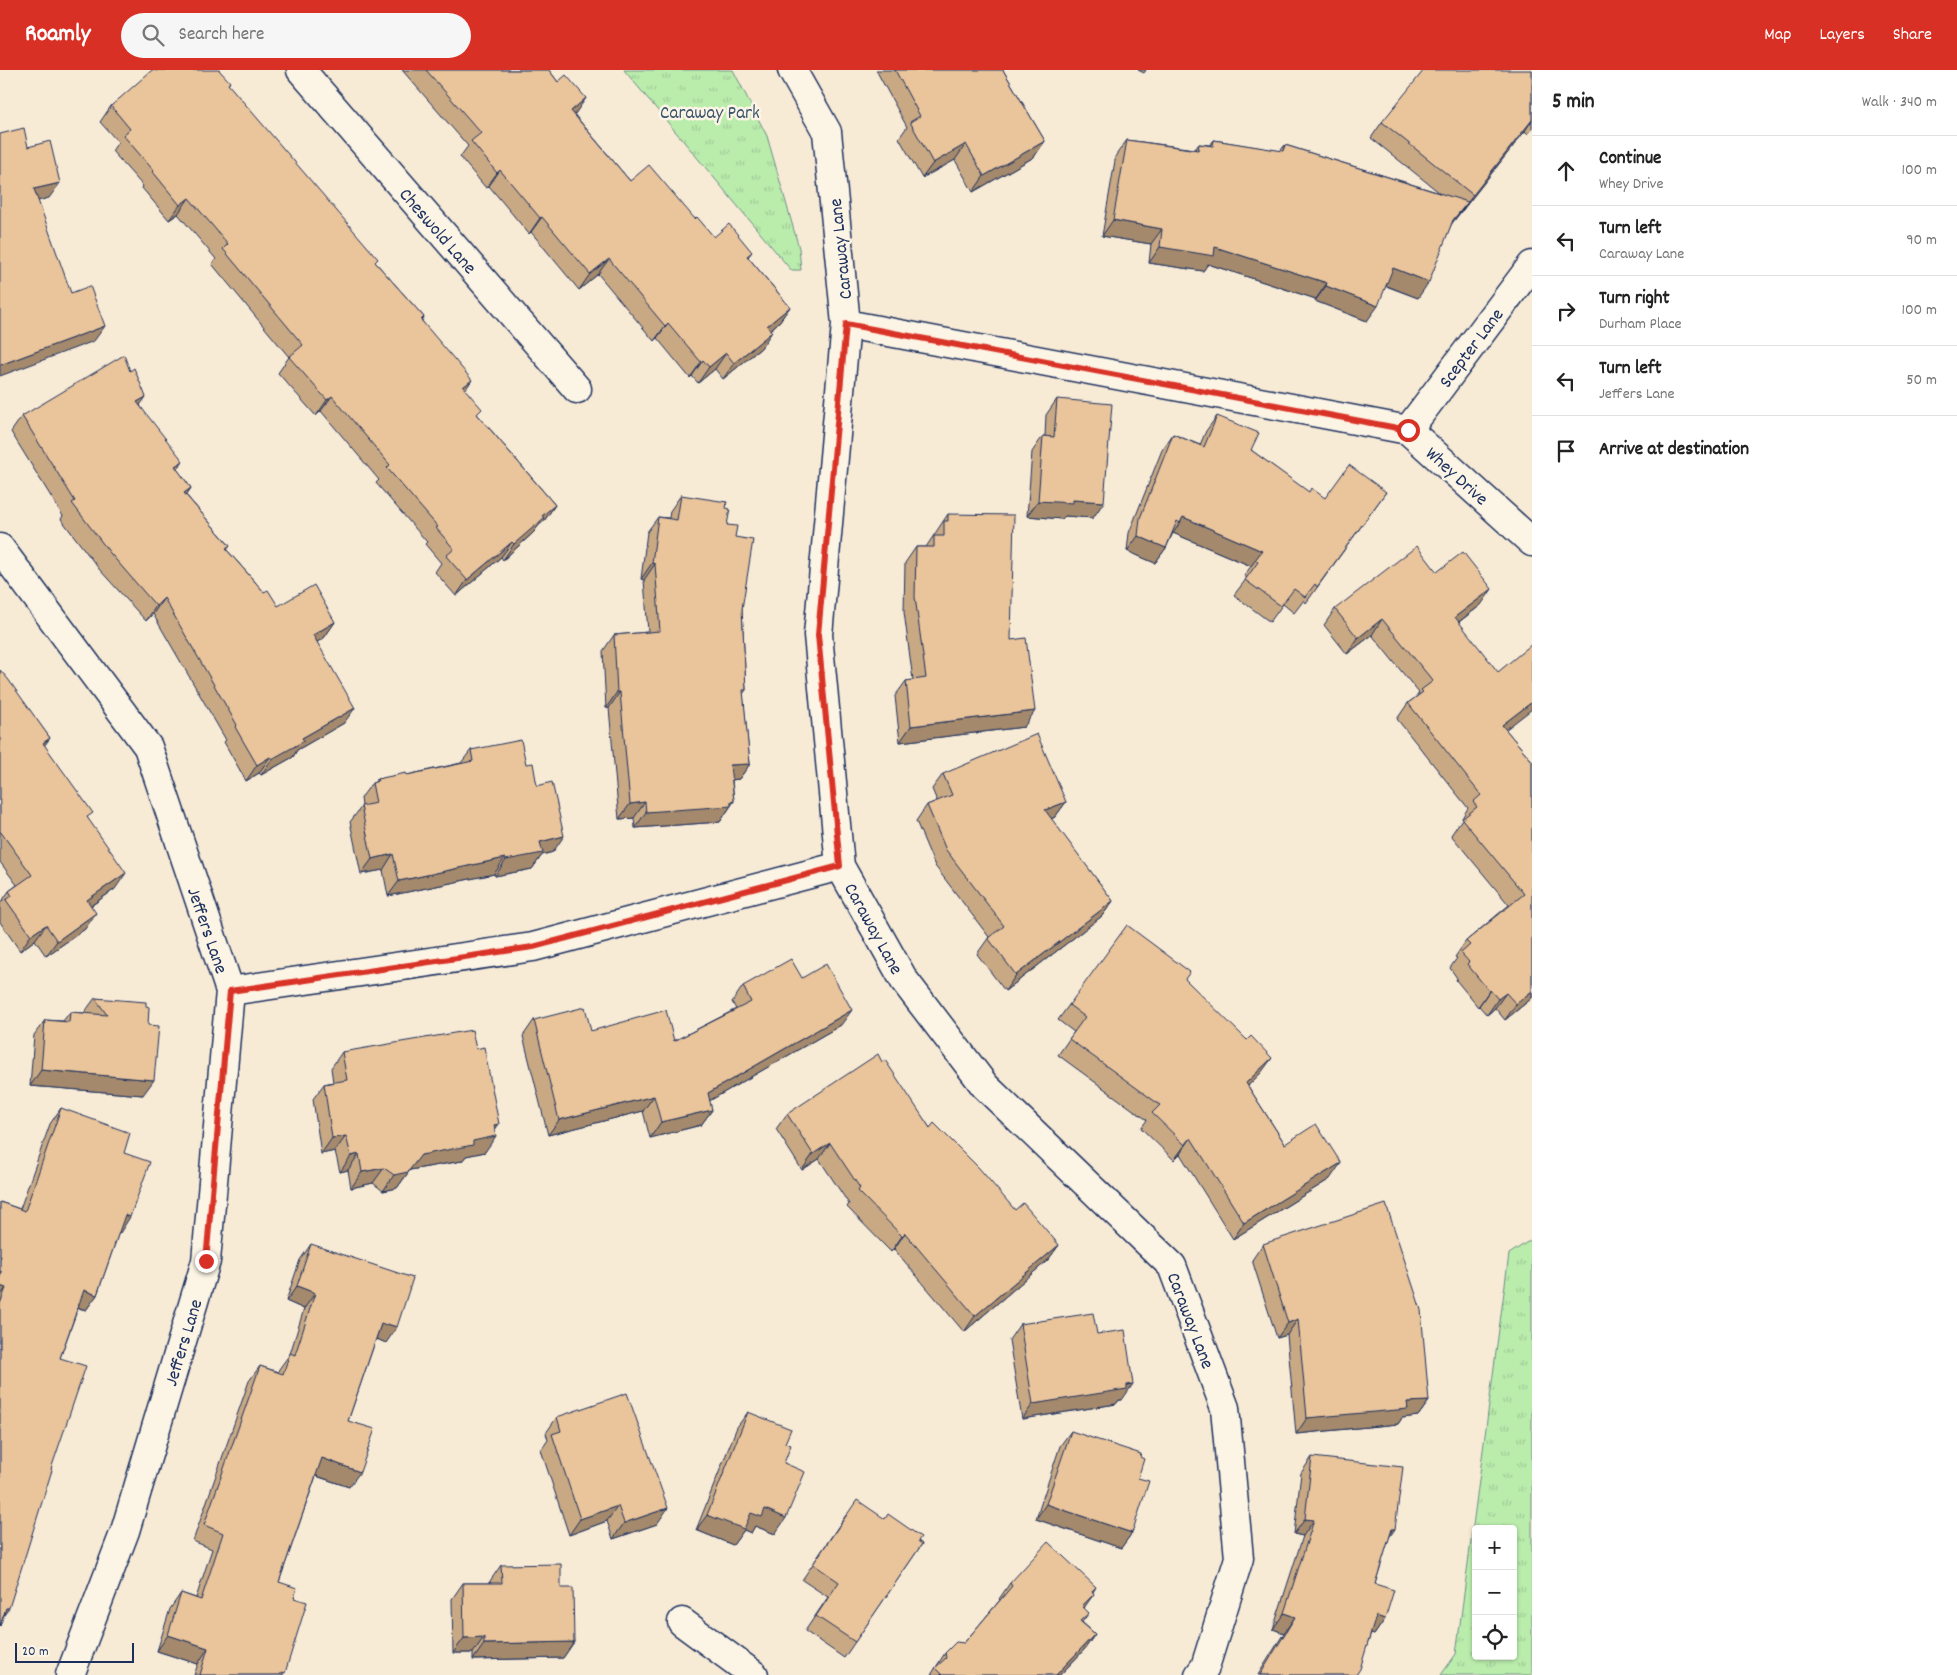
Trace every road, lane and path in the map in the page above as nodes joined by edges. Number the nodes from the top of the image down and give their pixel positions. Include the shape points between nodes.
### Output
1 (301, 70) edge
2 (792, 70) edge
3 (1532, 265) edge
4 (846, 324) junction
5 (577, 389) dead end
6 (1408, 430) junction
7 (1532, 542) edge
8 (0, 548) edge
9 (840, 866) junction
10 (230, 991) junction
11 (682, 1622) dead end
12 (70, 1675) edge
13 (754, 1675) edge
14 (1199, 1675) edge

1 - 5 street, Cheswold Lane
2 - 4 street, Caraway Lane via 827,132
3 - 6 street, Scepter Lane
4 - 6 street
4 - 9 street, Caraway Lane via 818,635
6 - 7 street, Whey Drive
8 - 10 street, Jeffers Lane via 148,748
9 - 10 street via 533,947
9 - 14 street, Caraway Lane via 904,980 985,1086 1172,1266 1225,1408 1239,1558 1205,1667
10 - 12 street, Jeffers Lane via 206,1261 125,1531
11 - 13 street

